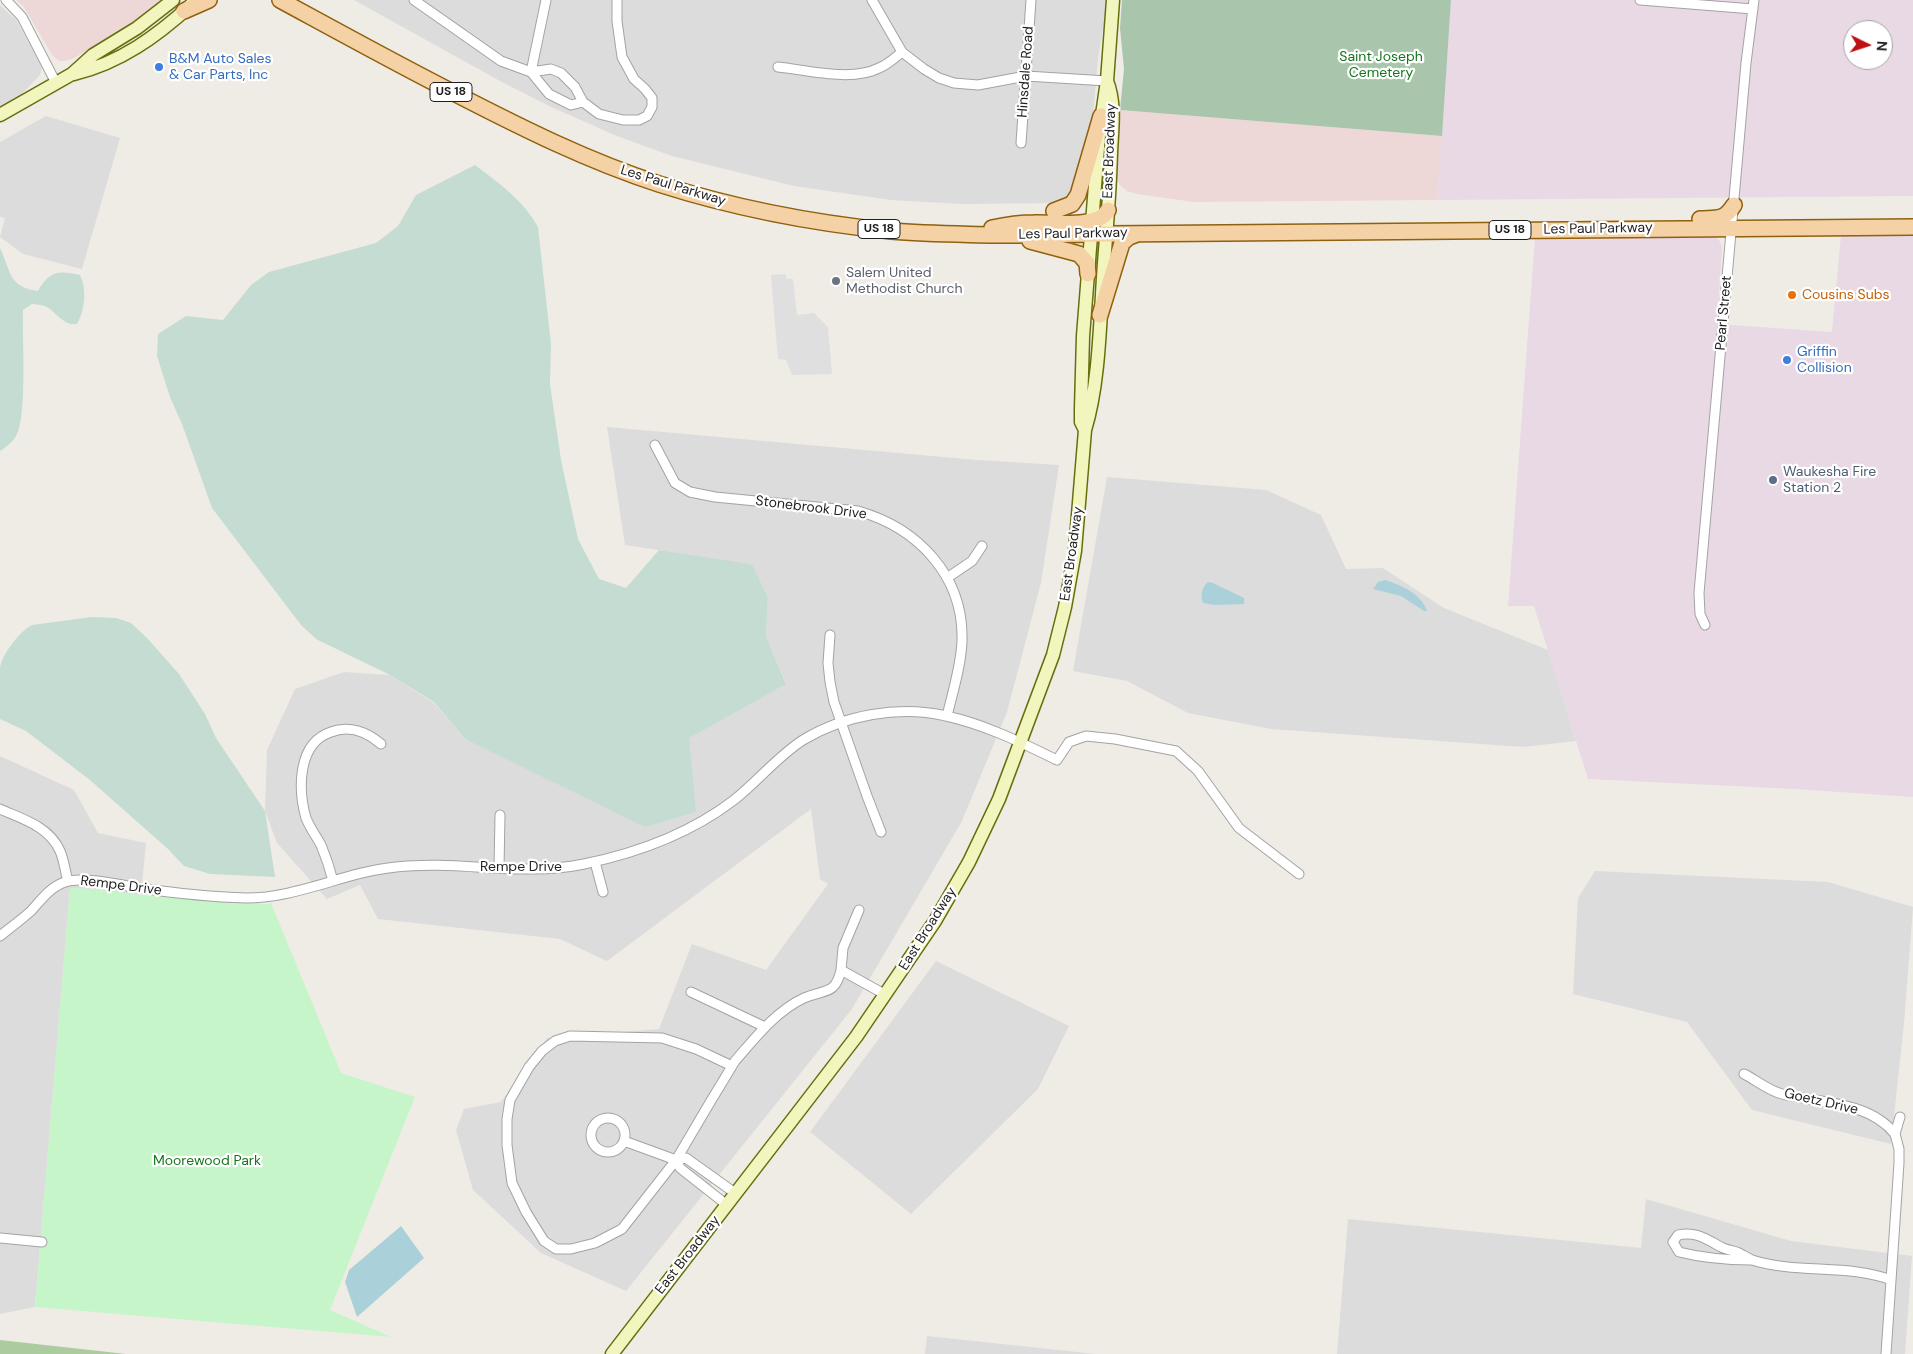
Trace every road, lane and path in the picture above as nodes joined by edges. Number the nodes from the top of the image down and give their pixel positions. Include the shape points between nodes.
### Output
1 (6, 0) edge
2 (173, 0) edge
3 (196, 0) edge
4 (208, 0) edge
5 (280, 0) edge
6 (414, 0) edge
7 (546, 0) edge
8 (617, 0) edge
9 (872, 0) edge
10 (1031, 0) edge
11 (1113, 0) edge
12 (1640, 0) edge
13 (1754, 4) edge
14 (184, 12) junction
15 (902, 52) junction
16 (778, 67) dead end
17 (531, 72) junction
18 (72, 74) junction
19 (1026, 76) junction
20 (1107, 81) junction
21 (56, 83) junction
22 (584, 102) junction
23 (0, 115) edge
24 (1101, 116) junction
25 (1021, 143) dead end
26 (1734, 205) junction
27 (1054, 211) dead end
28 (1099, 222) junction
29 (1913, 227) edge
30 (1584, 229) junction
31 (1731, 229) junction
32 (961, 234) junction
33 (1140, 234) junction
34 (1006, 235) junction
35 (1088, 274) junction
36 (1100, 315) junction
37 (1085, 430) junction
38 (655, 445) dead end
39 (982, 546) dead end
40 (947, 578) junction
41 (1705, 625) dead end
42 (830, 635) dead end
43 (947, 716) junction
44 (841, 722) junction
45 (1021, 742) junction
46 (380, 744) dead end
47 (0, 809) edge
48 (500, 815) dead end
49 (882, 832) dead end
50 (594, 862) junction
51 (499, 868) junction
52 (1299, 874) dead end
53 (68, 881) junction
54 (333, 881) junction
55 (603, 892) dead end
56 (859, 910) dead end
57 (0, 936) edge
58 (841, 970) junction
59 (690, 992) dead end
60 (886, 995) junction
61 (765, 1027) junction
62 (732, 1066) junction
63 (1744, 1074) dead end
64 (1900, 1117) dead end
65 (1895, 1134) junction
66 (624, 1141) dead end
67 (676, 1160) junction
68 (735, 1193) junction
69 (726, 1205) junction
70 (0, 1238) edge
71 (42, 1242) dead end
72 (1751, 1260) junction
73 (1892, 1280) junction
74 (612, 1354) edge
75 (1886, 1354) edge

1 - 21 street via 22,17
2 - 18 main road via 137,28 93,55
3 - 14 main road
4 - 14 main road
5 - 32 main road, Les Paul Parkway / US 18 via 516,125 583,156 657,183 743,207 802,219 892,231
6 - 17 street via 501,61
7 - 17 street
8 - 22 street via 622,56 634,79 652,98 652,106 647,116 639,120 623,120 599,114
9 - 15 street
10 - 19 street, Hinsdale Road
11 - 20 main road, East Broadway
12 - 13 street
13 - 26 street, Pearl Street
14 - 18 main road via 116,59
15 - 16 street via 881,68 855,74
15 - 19 street via 939,78 954,83 978,85
17 - 22 street via 549,94 571,105
17 - 22 street via 550,69 561,73
18 - 21 main road
19 - 20 street
19 - 25 street, Hinsdale Road
20 - 24 main road, East Broadway
20 - 28 main road, East Broadway via 1113,114
21 - 23 main road
24 - 27 main road via 1078,194 1072,204
24 - 28 main road, East Broadway
26 - 30 main road via 1721,218 1640,220
26 - 31 street, Pearl Street
28 - 32 main road via 1005,225
28 - 33 main road, Les Paul Parkway / US 18
28 - 34 main road, Les Paul Parkway / US 18
28 - 35 main road, East Broadway
28 - 36 main road, East Broadway
29 - 31 main road, Les Paul Parkway / US 18
30 - 31 main road, Les Paul Parkway / US 18
30 - 33 main road, Les Paul Parkway / US 18
31 - 41 street, Pearl Street via 1698,603
32 - 34 main road, Les Paul Parkway / US 18
33 - 36 main road via 1122,243
34 - 35 main road via 1080,254 1087,263
35 - 37 main road, East Broadway via 1081,370 1081,422
36 - 37 main road, East Broadway via 1096,375
37 - 45 main road, East Broadway via 1076,539 1065,607 1050,665
38 - 40 street, Stonebrook Drive via 675,483 690,492 843,509 875,516 915,539 930,553
39 - 40 street via 972,561
40 - 43 street, Stonebrook Drive via 958,607 962,638 960,662
42 - 44 street via 830,682
43 - 44 street, Rempe Drive via 892,712
43 - 45 street, Rempe Drive
44 - 49 street
44 - 50 street, Rempe Drive via 804,740 715,814 656,843
45 - 52 street, Rempe Drive via 1057,760 1069,742 1086,736 1176,751 1198,771 1239,828
45 - 60 main road, East Broadway via 997,804 966,868
46 - 54 street via 370,735 356,730 333,731 318,741 305,760 302,804
47 - 53 street via 38,826 55,841
48 - 51 street
50 - 51 street, Rempe Drive via 563,868
50 - 55 street
51 - 54 street, Rempe Drive via 406,866
53 - 54 street, Rempe Drive via 243,898 289,893
53 - 57 street, Rempe Drive via 49,892
56 - 58 street via 843,948
58 - 60 street
58 - 61 street via 832,989 802,999
59 - 61 street
60 - 68 main road, East Broadway
61 - 62 street
62 - 67 street
62 - 67 street via 662,1038 570,1036 555,1041 542,1051 510,1100 507,1145 512,1183 537,1232 556,1248 581,1247 617,1232 631,1220
63 - 65 street, Goetz Drive via 1780,1093 1835,1103 1869,1114 1889,1126
64 - 65 street
65 - 73 street via 1899,1163
66 - 67 street
67 - 68 street via 686,1158
67 - 69 street via 680,1168
68 - 69 main road, East Broadway
69 - 74 main road, East Broadway
70 - 71 street
72 - 72 street via 1699,1257 1679,1252 1674,1242 1678,1235 1699,1234
72 - 73 street via 1812,1269 1864,1272
73 - 75 street

